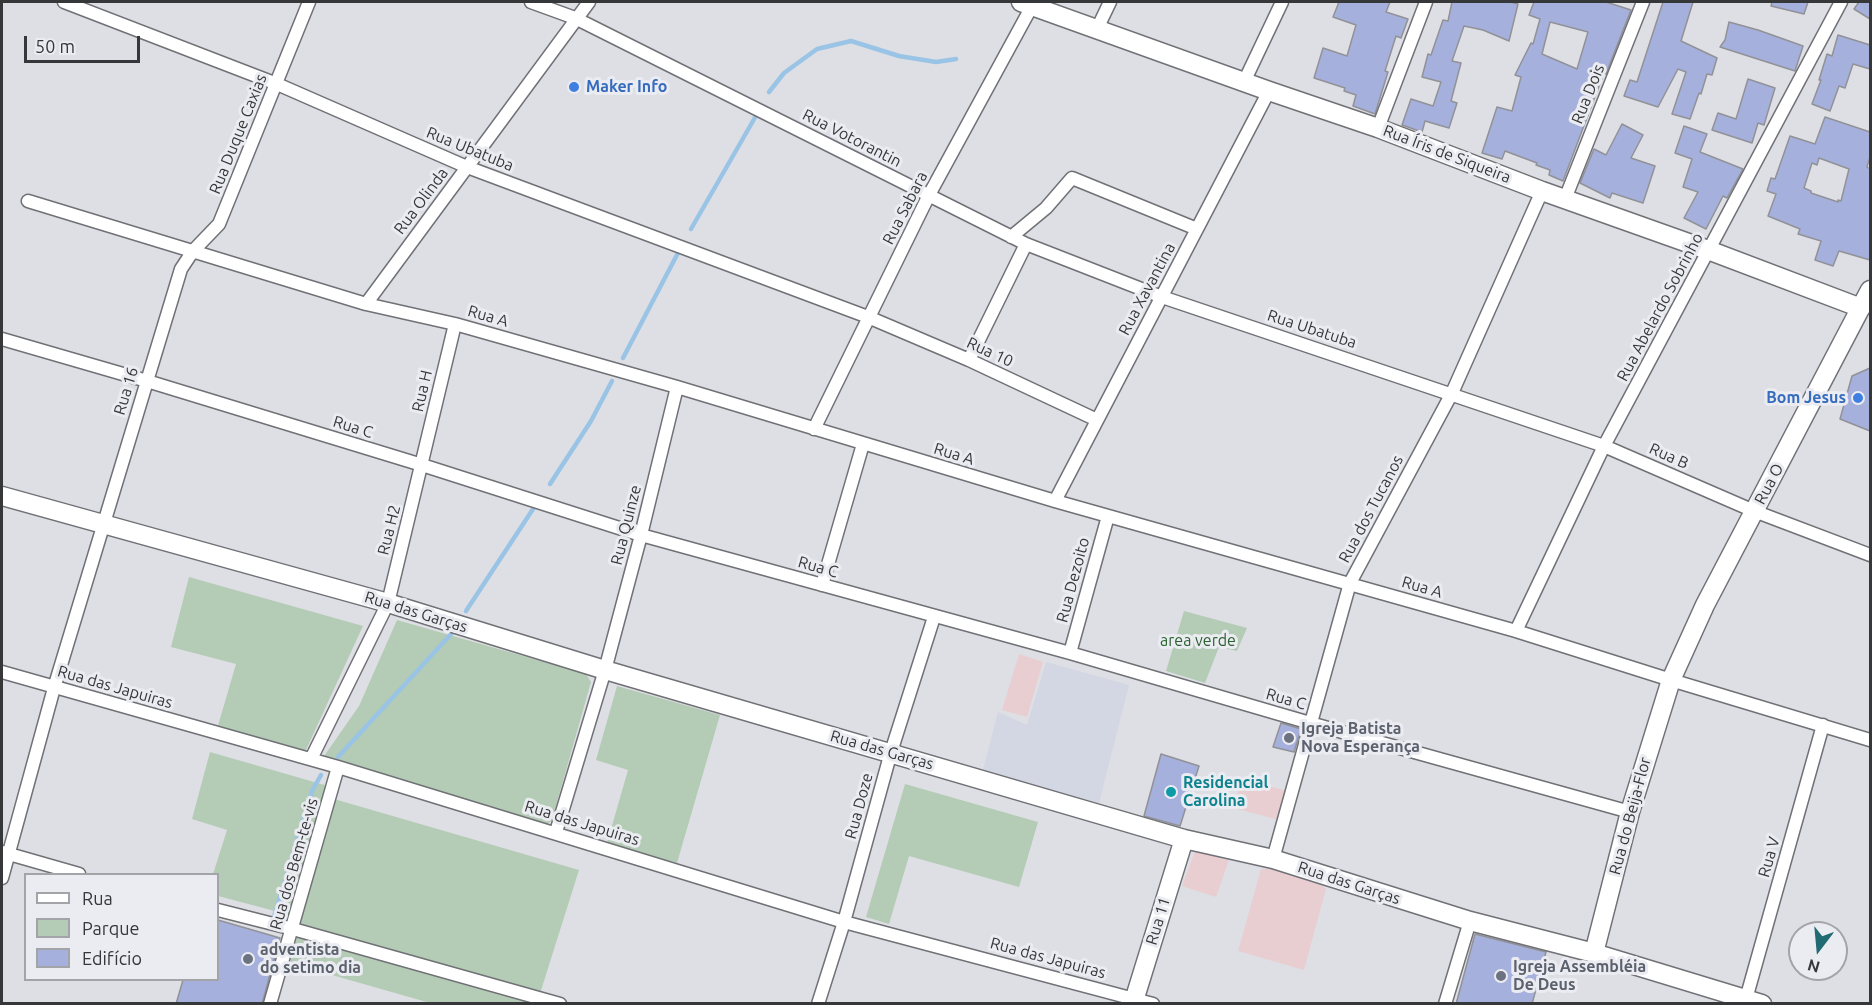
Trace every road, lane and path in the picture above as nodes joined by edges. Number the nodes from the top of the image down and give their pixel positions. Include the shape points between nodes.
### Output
1 (64, 2) edge
2 (309, 2) edge
3 (531, 2) edge
4 (589, 2) edge
5 (1110, 2) edge
6 (1282, 2) edge
7 (1426, 2) edge
8 (1643, 2) edge
9 (1841, 2) edge
10 (1027, 4) edge
11 (575, 18) junction
12 (1097, 29) junction
13 (1244, 82) junction
14 (277, 84) junction
15 (1269, 92) junction
16 (1378, 128) junction
17 (467, 167) junction
18 (1542, 191) junction
19 (928, 195) junction
20 (1565, 199) junction
21 (28, 201) dead end
22 (1197, 229) junction
23 (1011, 237) junction
24 (1026, 244) junction
25 (1708, 250) junction
26 (193, 251) junction
27 (181, 269) joint
28 (1870, 290) edge
29 (1162, 297) junction
30 (366, 304) junction
31 (1866, 310) edge
32 (868, 317) junction
33 (455, 324) junction
34 (2, 339) edge
35 (969, 360) junction
36 (147, 381) junction
37 (677, 387) junction
38 (1452, 393) junction
39 (1097, 420) junction
40 (814, 429) junction
41 (863, 444) junction
42 (1604, 446) junction
43 (422, 465) junction
44 (2, 496) edge
45 (1055, 501) junction
46 (1754, 512) junction
47 (1108, 516) junction
48 (103, 523) junction
49 (641, 535) junction
50 (1870, 555) edge
51 (1350, 583) junction
52 (822, 585) junction
53 (388, 603) junction
54 (934, 617) junction
55 (1516, 631) junction
56 (1070, 653) junction
57 (605, 670) junction
58 (2, 672) edge
59 (1671, 680) junction
60 (54, 688) junction
61 (1310, 723) junction
62 (1823, 725) junction
63 (1870, 740) edge
64 (891, 752) junction
65 (310, 759) junction
66 (338, 767) junction
67 (1630, 812) junction
68 (556, 832) junction
69 (1184, 839) junction
70 (5, 853) edge
71 (1273, 859) junction
72 (75, 873) edge
73 (2, 878) edge
74 (219, 910) edge
75 (1470, 921) junction
76 (844, 922) junction
77 (293, 929) junction
78 (1594, 953) junction
79 (1134, 1001) edge
80 (1754, 1001) edge
81 (270, 1004) edge
82 (560, 1004) edge
83 (818, 1004) edge
84 (1153, 1004) edge
85 (1445, 1004) edge

1 - 14 street, Rua Ubatuba
2 - 14 street, Rua Duque Caxias
3 - 11 street, Rua Votorantin
4 - 11 street, Rua Olinda
5 - 12 street
6 - 13 street
7 - 16 street
8 - 20 street, Rua Dois
9 - 25 street, Rua Abelardo Sobrinho
10 - 12 street, Rua Íris de Siqueira
10 - 19 street, Rua Sabara
11 - 17 street, Rua Olinda
11 - 19 street, Rua Votorantin
12 - 13 street, Rua Íris de Siqueira
13 - 15 street, Rua Íris de Siqueira
14 - 17 street, Rua Ubatuba
14 - 26 street, Rua Duque Caxias via 219,224
15 - 16 street, Rua Íris de Siqueira
15 - 22 street, Rua Xavantina
16 - 18 street, Rua Íris de Siqueira
17 - 30 street, Rua Olinda
17 - 32 street, Rua Ubatuba
18 - 20 street, Rua Íris de Siqueira
18 - 38 street, Rua dos Tucanos
19 - 23 street, Rua Votorantin
19 - 32 street, Rua Sabara
20 - 25 street, Rua Íris de Siqueira
21 - 26 street, Rua A
22 - 23 street via 1072,178 1046,208
22 - 29 street, Rua Xavantina
23 - 24 street, Rua Votorantin
24 - 29 street, Rua Votorantin
24 - 35 street
25 - 31 street, Rua Íris de Siqueira
25 - 42 street, Rua Abelardo Sobrinho
26 - 27 street, Rua Duque Caxias
26 - 30 street, Rua A
27 - 36 street, Rua 16
28 - 31 street, Rua O
29 - 38 street, Rua Ubatuba
29 - 39 street, Rua Xavantina
30 - 33 street, Rua A
31 - 46 street, Rua O
32 - 35 street, Rua 10
32 - 40 street, Rua Sabara
33 - 37 street, Rua A
33 - 43 street, Rua H
34 - 36 street, Rua C
35 - 39 street, Rua 10
36 - 43 street, Rua C
36 - 48 street, Rua 16
37 - 40 street, Rua A
37 - 49 street, Rua Quinze
38 - 42 street, Rua B
38 - 51 street, Rua dos Tucanos
39 - 45 street, Rua Xavantina
40 - 41 street, Rua A
41 - 45 street, Rua A
41 - 52 street
42 - 46 street, Rua B
42 - 55 street, Rua Abelardo Sobrinho
43 - 49 street, Rua C
43 - 53 street, Rua H2
44 - 48 street, Rua das Garças
45 - 47 street, Rua A
46 - 50 street, Rua B
46 - 59 street, Rua O via 1705,604
47 - 51 street, Rua A
47 - 56 street, Rua Dezoito
48 - 53 street, Rua das Garças
48 - 60 street, Rua 16
49 - 52 street, Rua C
49 - 57 street, Rua Quinze
51 - 55 street, Rua A
51 - 61 street, Rua dos Tucanos
52 - 54 street, Rua C
53 - 57 street, Rua das Garças
53 - 65 street, Rua H2
54 - 56 street, Rua C
54 - 64 street, Rua Doze
55 - 59 street, Rua A
56 - 61 street, Rua C
57 - 64 street, Rua das Garças
57 - 68 street, Rua Quinze
58 - 60 street, Rua das Japuiras
59 - 62 street, Rua A
59 - 67 street, Rua do Beija-Flor
60 - 65 street, Rua das Japuiras
60 - 70 street, Rua 16
61 - 67 street, Rua C
61 - 71 street, Rua dos Tucanos
62 - 63 street, Rua A
62 - 80 street, Rua V
64 - 69 street, Rua das Garças
64 - 76 street, Rua Doze
65 - 66 street, Rua das Japuiras
66 - 68 street, Rua das Japuiras
66 - 77 street, Rua dos Bem-te-vis
67 - 78 street, Rua do Beija-Flor
68 - 76 street, Rua das Japuiras
69 - 71 street, Rua das Garças
69 - 79 street, Rua 11
70 - 72 street
70 - 73 street, Rua 16
71 - 75 street, Rua das Garças
74 - 77 street
75 - 78 street, Rua das Garças
75 - 85 street
76 - 79 street, Rua das Japuiras
76 - 83 street, Rua Doze
77 - 81 street, Rua dos Bem-te-vis
77 - 82 street
78 - 80 street, Rua das Garças
79 - 84 street, Rua das Japuiras

